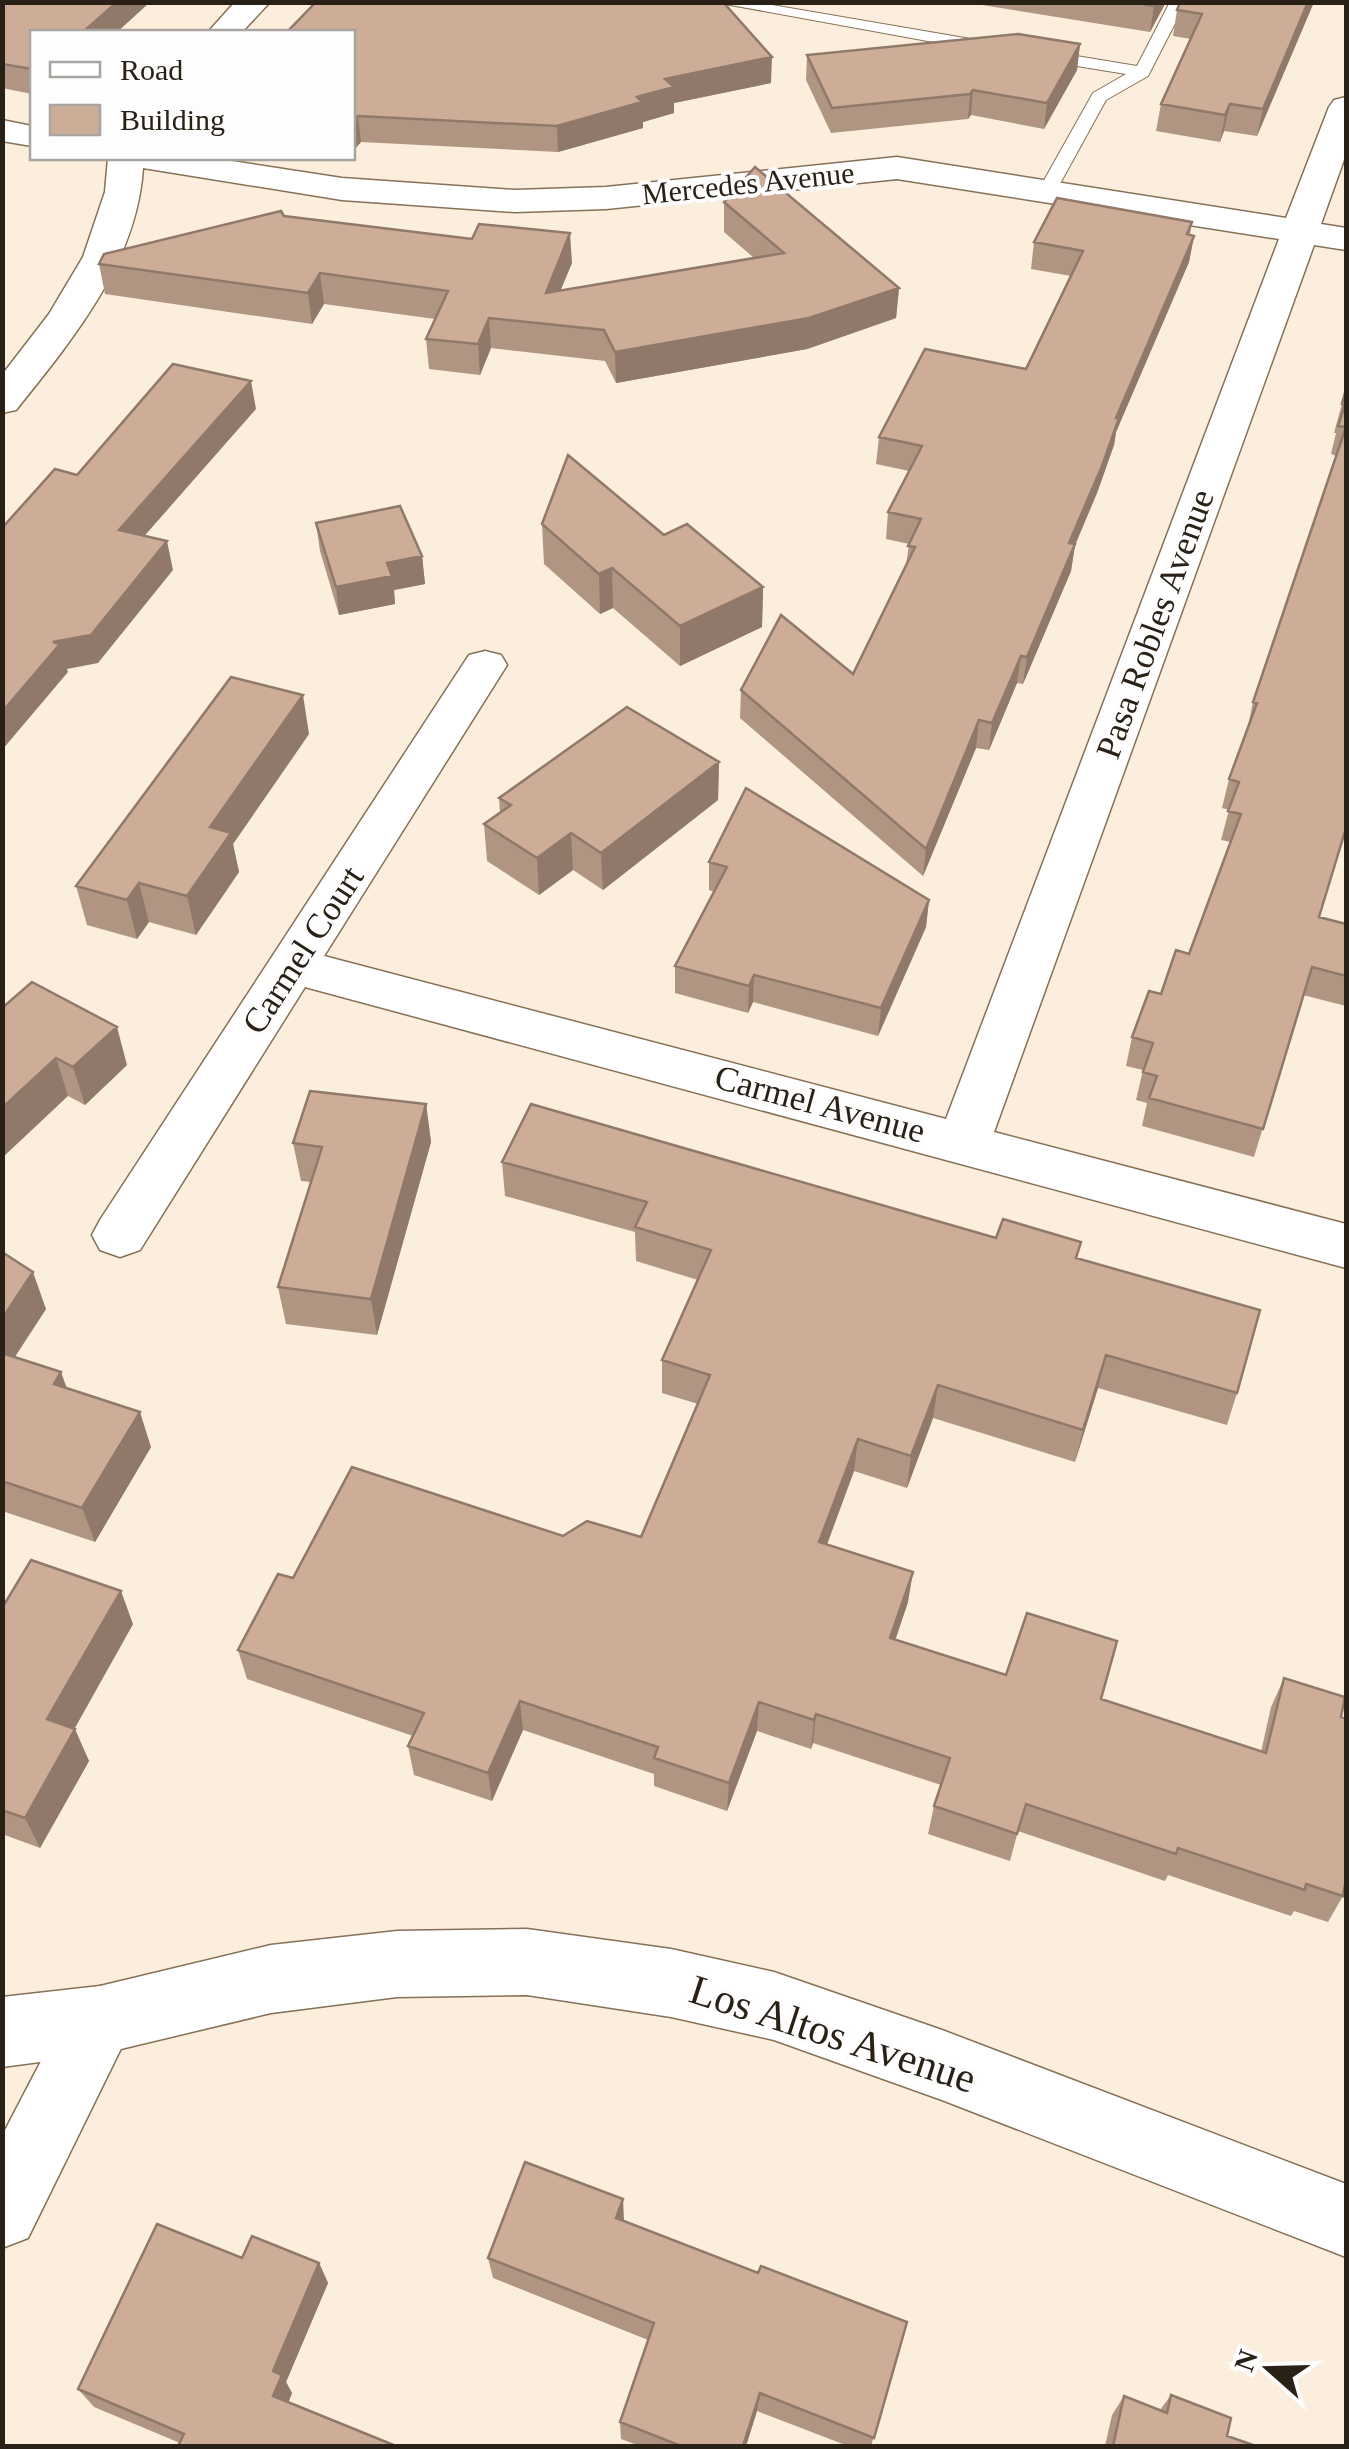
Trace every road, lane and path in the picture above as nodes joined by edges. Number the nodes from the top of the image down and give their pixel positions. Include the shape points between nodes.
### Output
1 (254, 2) edge
2 (722, 2) edge
3 (1178, 2) edge
4 (226, 30) edge
5 (1009, 50) edge
6 (1028, 53) edge
7 (1142, 72) junction
8 (1346, 107) edge
9 (2, 130) edge
10 (30, 136) edge
11 (126, 160) edge
12 (159, 160) edge
13 (1047, 191) junction
14 (1300, 230) junction
15 (1346, 239) edge
16 (2, 400) edge
17 (485, 665) dead end
18 (293, 966) junction
19 (964, 1142) junction
20 (120, 1235) dead end
21 (1346, 1246) edge
22 (100, 2020) junction
23 (2, 2032) edge
24 (2, 2212) edge
25 (1346, 2221) edge

1 - 4 street
2 - 5 lane
3 - 7 lane
6 - 7 lane
7 - 13 lane via 1099,97
8 - 14 street, Pasa Robles Avenue
9 - 10 street
11 - 16 street via 127,180 104,253 66,323
12 - 13 street, Mercedes Avenue via 447,200 606,198 896,168
13 - 14 street, Mercedes Avenue
14 - 15 street, Mercedes Avenue
14 - 19 street, Pasa Robles Avenue
17 - 18 street, Carmel Court
18 - 19 street, Carmel Avenue
18 - 20 street, Carmel Court
19 - 21 street, Carmel Avenue
22 - 23 street, Los Altos Avenue
22 - 24 street
22 - 25 street, Los Altos Avenue via 272,1979 398,1964 527,1962 670,1982 774,2006 942,2065

